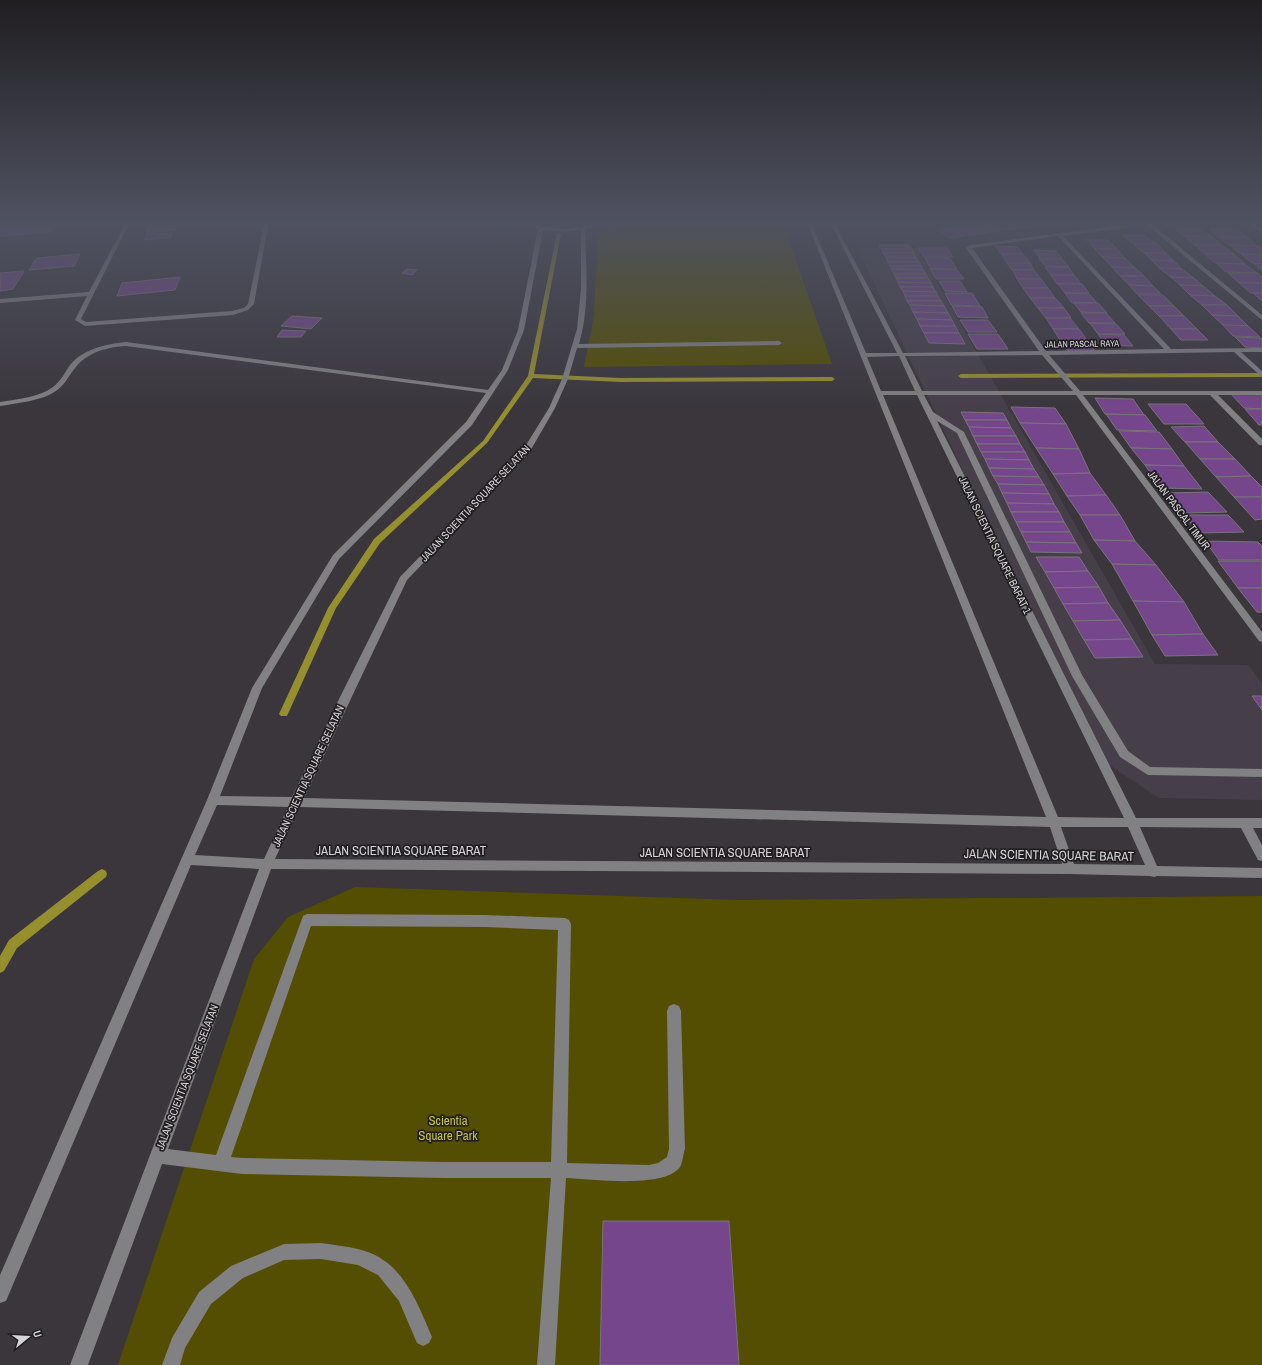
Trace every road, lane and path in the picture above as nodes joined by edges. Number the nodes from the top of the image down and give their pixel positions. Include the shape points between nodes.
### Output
1 (96, 284) edge
2 (255, 284) edge
3 (530, 284) edge
4 (584, 284) edge
5 (834, 284) edge
6 (864, 284) edge
7 (994, 284) edge
8 (1106, 284) edge
9 (1221, 284) edge
10 (91, 294) junction
11 (0, 301) edge
12 (1262, 318) edge
13 (779, 343) dead end
14 (575, 346) junction
15 (1262, 350) edge
16 (1236, 351) junction
17 (1170, 352) junction
18 (1044, 353) junction
19 (863, 355) junction
20 (901, 355) junction
21 (1262, 375) edge
22 (490, 392) junction
23 (878, 393) junction
24 (1078, 393) junction
25 (1212, 393) junction
26 (1262, 393) edge
27 (920, 394) junction
28 (0, 404) edge
29 (929, 414) junction
30 (1262, 443) edge
31 (1262, 639) edge
32 (1059, 676) junction
33 (1077, 676) junction
34 (1262, 772) edge
35 (213, 800) junction
36 (295, 803) junction
37 (1054, 822) junction
38 (1132, 822) junction
39 (1244, 823) junction
40 (1262, 823) edge
41 (1262, 856) edge
42 (188, 860) junction
43 (267, 864) junction
44 (1070, 869) junction
45 (1154, 872) junction
46 (1262, 873) edge
47 (674, 1011) dead end
48 (157, 1156) junction
49 (220, 1163) junction
50 (559, 1170) junction
51 (0, 1295) edge
52 (423, 1336) dead end
53 (79, 1365) edge
54 (171, 1365) edge
55 (546, 1365) edge

1 - 10 street
2 - 10 street via 251,304 246,309 85,324 78,320
3 - 22 street via 521,330 505,370
4 - 14 street, JALAN SCIENTIA SQUARE SELATAN via 580,329
5 - 19 street
6 - 20 street, JALAN SCIENTIA SQUARE BARAT 1
7 - 18 street, JALAN PASCAL TIMUR
8 - 17 street
9 - 12 street
10 - 11 street
13 - 14 street
14 - 36 street, JALAN SCIENTIA SQUARE SELATAN via 565,379 552,408 526,451 403,579
15 - 16 street, JALAN PASCAL RAYA
16 - 17 street, JALAN PASCAL RAYA
16 - 21 street
17 - 18 street, JALAN PASCAL RAYA
18 - 20 street, JALAN PASCAL RAYA
18 - 24 street, JALAN PASCAL TIMUR
19 - 20 street, JALAN PASCAL RAYA
19 - 23 street
20 - 27 street, JALAN SCIENTIA SQUARE BARAT 1
22 - 28 street via 114,344 83,356 51,391
22 - 35 street via 470,423 336,557 258,688
23 - 27 street
23 - 37 street
24 - 25 street
24 - 27 street
24 - 31 street, JALAN PASCAL TIMUR
25 - 26 street
25 - 30 street
27 - 29 street, JALAN SCIENTIA SQUARE BARAT 1
29 - 32 street, JALAN SCIENTIA SQUARE BARAT 1
29 - 33 street via 960,432
32 - 33 street
32 - 38 street, JALAN SCIENTIA SQUARE BARAT 1
33 - 34 street via 1124,754 1148,771
35 - 36 street
35 - 42 street
36 - 37 street
36 - 43 street, JALAN SCIENTIA SQUARE SELATAN
37 - 38 street
37 - 44 street
38 - 39 street
38 - 45 street, JALAN SCIENTIA SQUARE BARAT 1
39 - 40 street
39 - 41 street
42 - 43 street, JALAN SCIENTIA SQUARE BARAT
42 - 51 street
43 - 44 street, JALAN SCIENTIA SQUARE BARAT
43 - 48 street, JALAN SCIENTIA SQUARE SELATAN
44 - 45 street, JALAN SCIENTIA SQUARE BARAT
45 - 46 street, JALAN SCIENTIA SQUARE BARAT
47 - 50 street via 677,1149 674,1162 661,1170 649,1173
48 - 49 street
48 - 53 street, JALAN SCIENTIA SQUARE SELATAN
49 - 50 street via 242,1166
49 - 50 street via 307,920 485,921 565,924
50 - 55 street
52 - 54 street via 405,1295 384,1269 352,1256 321,1251 284,1252 237,1272 205,1298 178,1344

